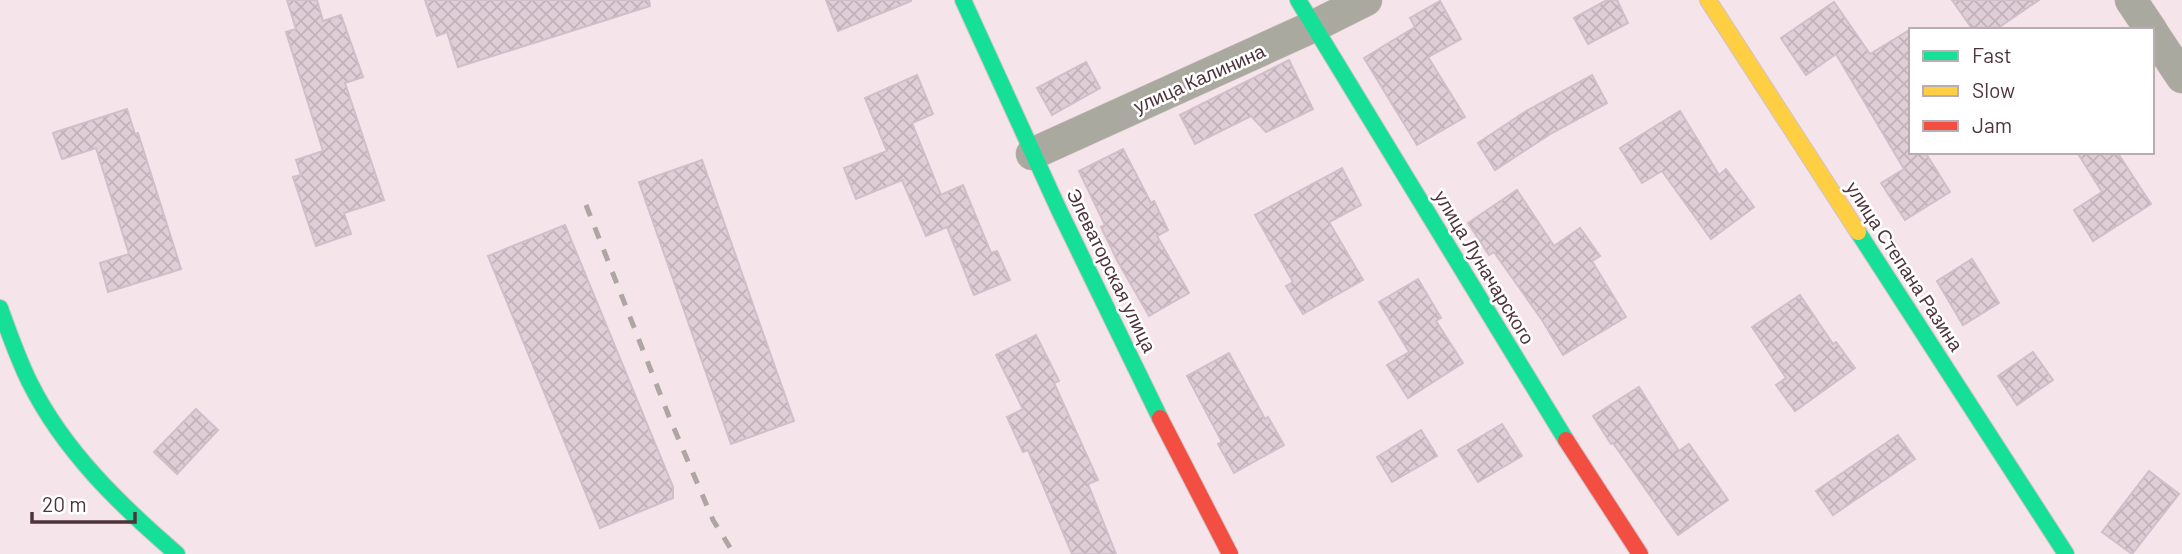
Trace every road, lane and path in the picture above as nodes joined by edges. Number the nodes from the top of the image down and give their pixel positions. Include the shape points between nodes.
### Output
1 (963, 0) edge
2 (1366, 0) edge
3 (1708, 0) edge
4 (2131, 0) edge
5 (1306, 13) edge
6 (2150, 28) edge
7 (2154, 34) edge
8 (2182, 76) edge
9 (1032, 154) junction
10 (0, 308) edge
11 (177, 554) edge
12 (1230, 554) edge
13 (1640, 554) edge
14 (2066, 554) edge

1 - 9 street, Элеваторская улица
2 - 5 street, улица Калинина
3 - 14 street, улица Степана Разина
4 - 6 street
5 - 9 street, улица Калинина
5 - 13 street, улица Луначарского via 1566,441
7 - 8 street
9 - 12 street, Элеваторская улица
10 - 11 street via 16,354 60,433 110,493

